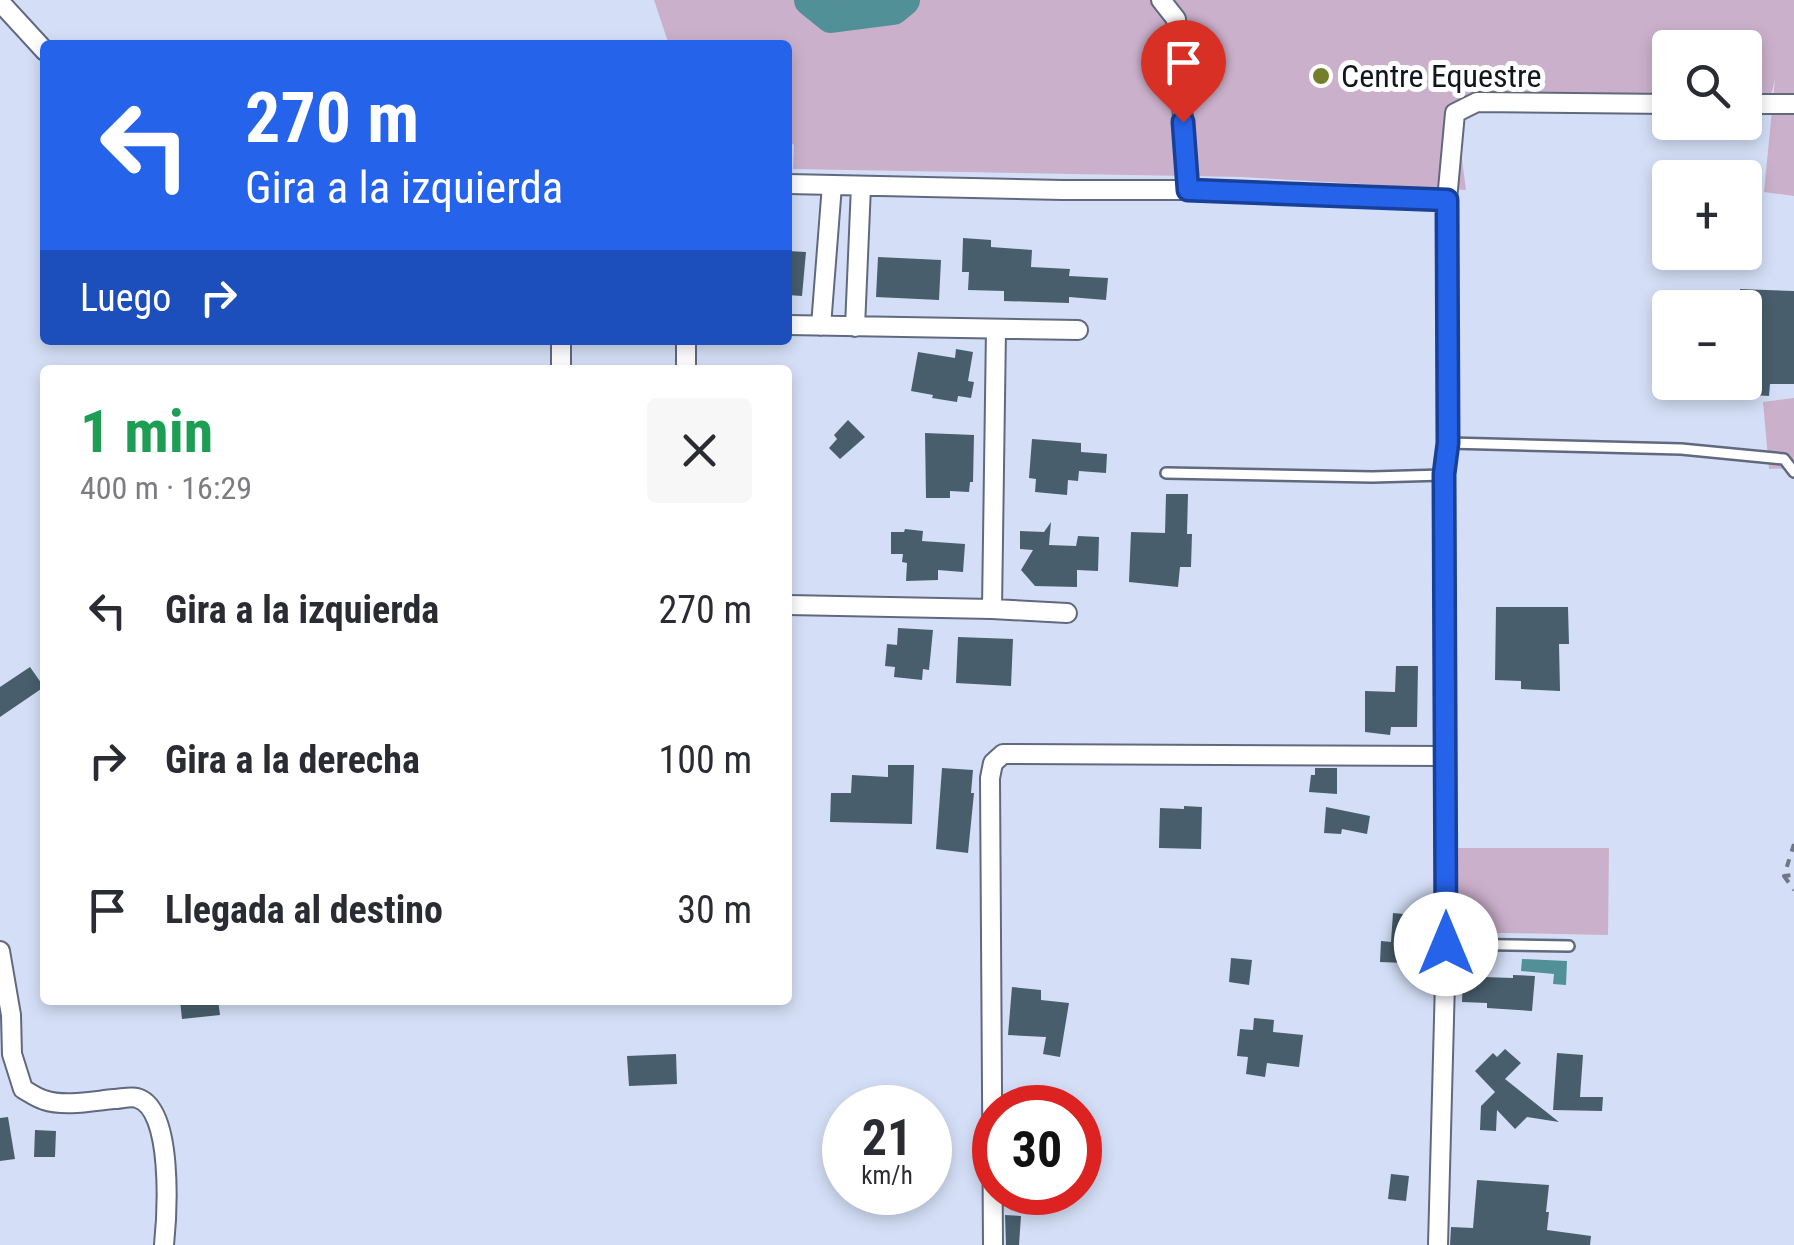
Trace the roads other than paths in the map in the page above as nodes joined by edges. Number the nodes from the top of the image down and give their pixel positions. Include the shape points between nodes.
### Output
1 (1161, 0) edge
2 (0, 2) edge
3 (40, 46) edge
4 (1652, 104) edge
5 (1762, 104) edge
6 (1794, 104) edge
7 (792, 184) edge
8 (832, 185) junction
9 (861, 186) junction
10 (1188, 190) junction
11 (1447, 200) junction
12 (792, 325) edge
13 (821, 326) junction
14 (855, 327) junction
15 (996, 329) junction
16 (1078, 330) dead end
17 (1448, 443) junction
18 (1794, 472) edge
19 (1166, 473) dead end
20 (1444, 474) junction
21 (792, 605) edge
22 (992, 609) junction
23 (1067, 613) dead end
24 (1445, 756) junction
25 (1446, 944) junction
26 (1569, 946) dead end
27 (0, 951) edge
28 (164, 1245) edge
29 (993, 1245) edge
30 (1438, 1245) edge

1 - 10 street via 1176,19
2 - 3 street
4 - 11 street via 1478,102 1455,113
5 - 6 street
7 - 8 street
8 - 9 street
8 - 13 street
9 - 10 street
9 - 14 street
10 - 11 street
11 - 17 street
12 - 13 street
13 - 14 street
14 - 15 street
15 - 16 street
15 - 22 street
17 - 18 lane via 1681,450 1784,459
17 - 20 street
19 - 20 lane
20 - 24 street
21 - 22 street
22 - 23 street
24 - 25 street
24 - 29 street via 1003,754 993,763
25 - 26 lane
25 - 30 street
27 - 28 street via 12,1054 23,1089 45,1101 137,1098 149,1106 164,1151

